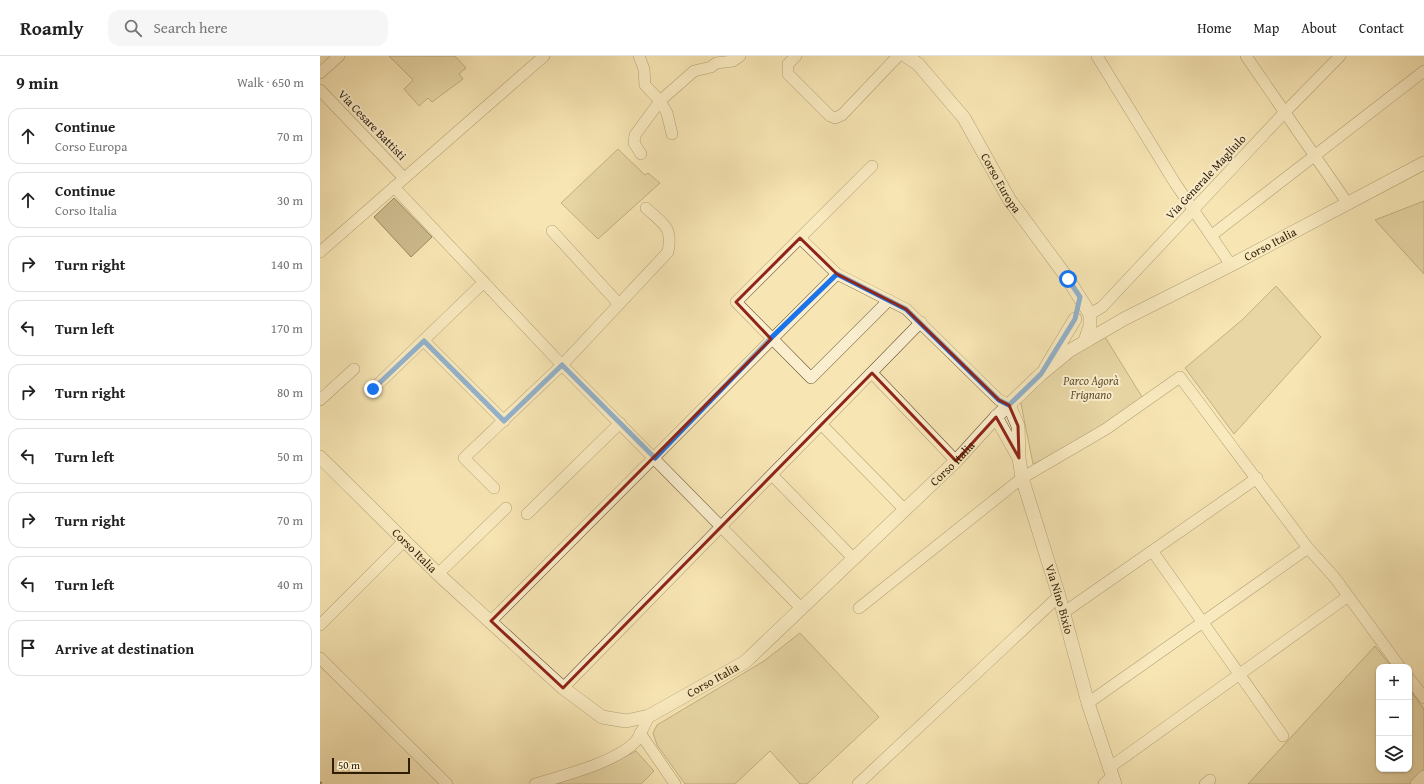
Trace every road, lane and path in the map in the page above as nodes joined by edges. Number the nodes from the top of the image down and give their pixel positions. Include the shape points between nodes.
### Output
1 (339, 56) edge
2 (544, 56) edge
3 (639, 56) edge
4 (740, 56) edge
5 (796, 56) edge
6 (898, 56) edge
7 (906, 56) edge
8 (1097, 56) edge
9 (1340, 56) edge
10 (1250, 57) edge
11 (1424, 71) edge
12 (320, 73) edge
13 (320, 90) edge
14 (660, 101) junction
15 (1285, 112) junction
16 (672, 134) dead end
17 (641, 154) dead end
18 (1316, 156) junction
19 (1424, 163) edge
20 (872, 166) dead end
21 (404, 178) junction
22 (394, 187) junction
23 (1348, 204) junction
24 (646, 208) dead end
25 (1194, 210) junction
26 (552, 231) dead end
27 (1212, 234) junction
28 (800, 238) junction
29 (320, 252) edge
30 (1231, 265) junction
31 (837, 274) junction
32 (484, 282) junction
33 (1080, 297) junction
34 (889, 300) junction
35 (619, 304) junction
36 (1090, 314) junction
37 (1075, 319) junction
38 (921, 322) junction
39 (1115, 324) junction
40 (771, 338) junction
41 (424, 341) junction
42 (1085, 341) junction
43 (562, 365) junction
44 (354, 369) dead end
45 (872, 373) junction
46 (1041, 374) junction
47 (373, 389) dead end
48 (320, 400) edge
49 (1009, 405) junction
50 (996, 417) junction
51 (504, 421) junction
52 (620, 423) junction
53 (821, 424) junction
54 (320, 457) edge
55 (655, 458) junction
56 (1019, 458) junction
57 (956, 461) junction
58 (772, 475) junction
59 (1022, 478) junction
60 (1257, 478) junction
61 (494, 488) dead end
62 (506, 508) dead end
63 (905, 510) junction
64 (527, 514) dead end
65 (722, 527) junction
66 (404, 541) junction
67 (1308, 548) junction
68 (1153, 552) junction
69 (854, 558) junction
70 (438, 574) junction
71 (1059, 596) junction
72 (1347, 597) junction
73 (859, 608) dead end
74 (802, 609) junction
75 (1064, 613) junction
76 (491, 621) junction
77 (1202, 623) junction
78 (320, 625) edge
79 (320, 658) edge
80 (1398, 664) edge
81 (1240, 675) junction
82 (1412, 682) edge
83 (563, 688) junction
84 (1424, 698) edge
85 (1088, 703) junction
86 (649, 716) junction
87 (640, 733) junction
88 (1283, 736) dead end
89 (1424, 776) edge
90 (1110, 778) edge
91 (447, 784) edge
92 (535, 784) edge
93 (676, 784) edge
94 (858, 784) edge
95 (1416, 784) edge

1 - 12 street
2 - 21 street
3 - 14 street via 644,69 645,85
4 - 14 street via 733,61 716,63 711,67 694,71
5 - 6 street via 788,64 788,74 835,118 842,115
7 - 33 street, Corso Europa via 918,64 964,118 1009,199
8 - 25 street
9 - 15 street, Via Generale Magliulo
10 - 15 street
11 - 18 street
13 - 21 street, Via Cesare Battisti
14 - 16 street via 667,114
14 - 17 street via 635,135 634,143
15 - 18 street
15 - 25 street, Via Generale Magliulo
18 - 23 street
18 - 27 street
19 - 23 street, Corso Italia
20 - 28 street
21 - 22 street
22 - 29 street
22 - 32 street
23 - 30 street, Corso Italia
24 - 35 street via 668,229 671,238 668,252
25 - 27 street
25 - 36 street, Via Generale Magliulo via 1102,307
26 - 35 street
27 - 30 street
28 - 31 street
28 - 40 street via 736,302
30 - 39 street, Corso Italia
31 - 34 street
31 - 40 street
32 - 41 street
32 - 43 street
33 - 36 street
33 - 37 street
34 - 38 street via 906,309
34 - 40 street via 811,378
35 - 43 street
36 - 39 street
36 - 42 street via 1090,326
37 - 42 street via 1077,331
37 - 46 street
38 - 45 street
38 - 49 street via 999,400
39 - 42 street, Corso Italia
40 - 55 street
41 - 47 street
41 - 51 street
42 - 46 street, Corso Italia
43 - 51 street
43 - 52 street
44 - 48 street
45 - 53 street
45 - 57 street
46 - 49 street, Corso Italia
49 - 50 street, Corso Italia
49 - 56 street via 1018,426
50 - 56 street, Via Nino Bixio
50 - 57 street, Corso Italia
51 - 61 street via 464,458
52 - 55 street
52 - 64 street
53 - 58 street
53 - 63 street
54 - 66 street, Corso Italia
55 - 65 street
55 - 76 street
56 - 59 street, Via Nino Bixio
57 - 63 street, Corso Italia
58 - 65 street
58 - 69 street
59 - 60 street via 1106,429 1180,377
59 - 71 street, Via Nino Bixio
59 - 73 street
60 - 67 street
60 - 68 street
62 - 70 street
63 - 69 street, Corso Italia
65 - 74 street
65 - 83 street
66 - 70 street, Corso Italia
66 - 78 street
67 - 72 street via 1335,578
67 - 77 street
68 - 75 street
68 - 77 street
69 - 74 street, Corso Italia
70 - 76 street, Corso Italia
71 - 75 street, Via Nino Bixio
71 - 94 street
72 - 80 street
72 - 81 street
74 - 86 street, Corso Italia via 745,662
75 - 85 street, Via Nino Bixio
76 - 83 street, Corso Italia
77 - 81 street
77 - 85 street
79 - 91 street
81 - 88 street
81 - 90 street
82 - 84 street
83 - 86 street, Corso Italia via 602,717 626,721
85 - 90 street, Via Nino Bixio
86 - 87 street
87 - 92 street via 625,750 610,758
87 - 93 street
89 - 95 street

